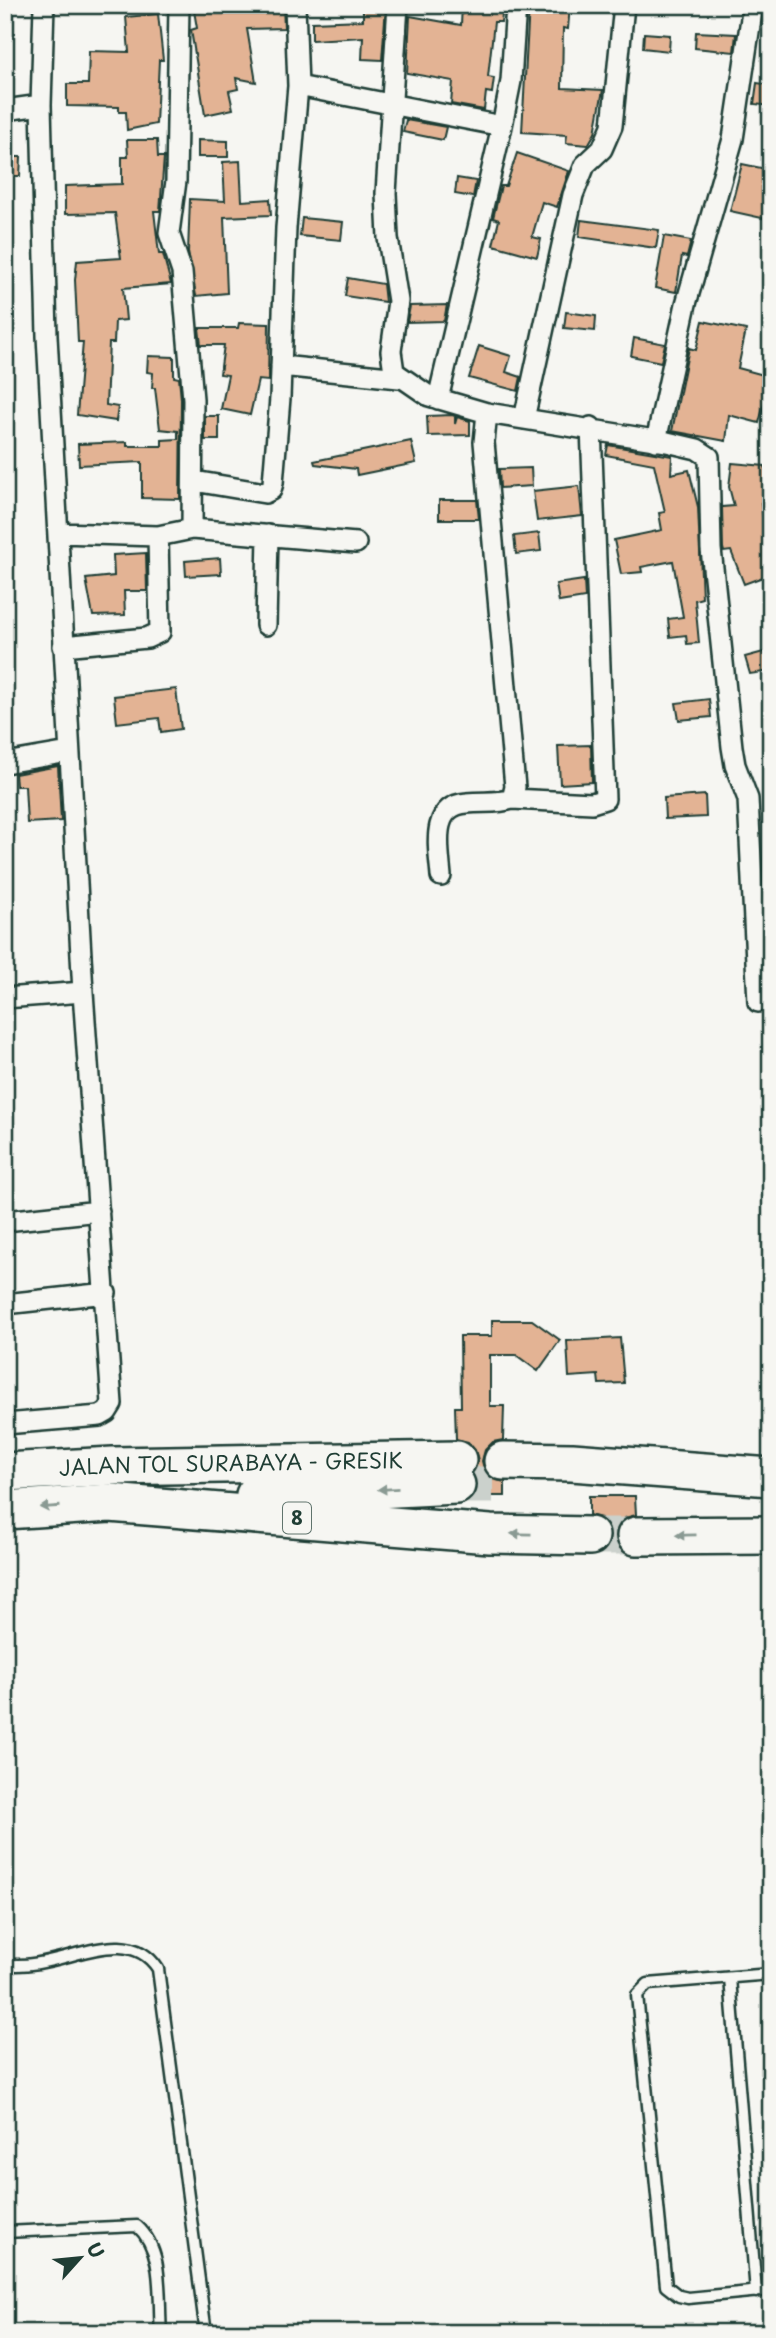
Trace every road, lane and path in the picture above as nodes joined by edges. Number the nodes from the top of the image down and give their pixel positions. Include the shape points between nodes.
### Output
1 (44, 5) edge
2 (179, 5) edge
3 (295, 5) edge
4 (398, 5) edge
5 (516, 5) edge
6 (624, 5) edge
7 (753, 5) edge
8 (298, 86) junction
9 (393, 104) junction
10 (41, 105) junction
11 (5, 110) edge
12 (502, 126) junction
13 (281, 366) junction
14 (398, 377) junction
15 (438, 399) junction
16 (487, 413) junction
17 (524, 419) junction
18 (591, 427) junction
19 (656, 441) junction
20 (194, 481) junction
21 (192, 529) junction
22 (58, 533) junction
23 (158, 536) junction
24 (268, 536) junction
25 (356, 543) dead end
26 (266, 625) dead end
27 (63, 646) junction
28 (69, 752) junction
29 (5, 763) edge
30 (512, 799) junction
31 (441, 876) dead end
32 (83, 992) junction
33 (5, 998) edge
34 (758, 1002) dead end
35 (99, 1211) junction
36 (5, 1221) edge
37 (106, 1293) junction
38 (5, 1304) edge
39 (5, 1424) edge
40 (5, 1472) edge
41 (771, 1477) edge
42 (771, 1496) edge
43 (110, 1503) junction
44 (5, 1510) edge
45 (771, 1535) edge
46 (590, 1536) tunnel mouth
47 (636, 1536) tunnel mouth
48 (5, 1964) edge
49 (771, 1974) edge
50 (730, 1978) junction
51 (5, 2231) edge
52 (771, 2290) edge
53 (756, 2291) junction
54 (161, 2333) edge
55 (206, 2333) edge

1 - 10 street
2 - 20 street via 176,181 169,233 182,272 193,399
3 - 8 street
4 - 9 street
5 - 12 street via 511,81
6 - 17 street via 612,126 602,149 585,165 573,195
7 - 19 street via 733,139 686,304
8 - 9 street
8 - 13 street
9 - 12 street
9 - 14 street via 386,213 398,301 391,358
10 - 11 street
10 - 22 street
12 - 15 street
13 - 14 street
13 - 20 street via 271,490 265,493
14 - 15 street
15 - 16 street
16 - 17 street
16 - 30 street via 484,442 514,776
17 - 18 street
18 - 19 street
18 - 30 street via 606,799 592,803
19 - 34 street via 697,449 709,457 711,549 732,747 748,799
20 - 21 street
21 - 23 street
21 - 24 street
22 - 23 street
22 - 27 street
23 - 27 street via 160,632 147,638
24 - 25 street
24 - 26 street
27 - 28 street
28 - 29 street
28 - 32 street
30 - 31 street via 454,804 448,810 438,827
32 - 33 street
32 - 35 street
35 - 36 street
35 - 37 street
37 - 38 street
37 - 39 street via 112,1404 107,1412
40 -> 43 highway, JALAN TOL SURABAYA - GRESIK / 8 via 113,1466 456,1473
41 - 42 highway via 572,1462 504,1473 636,1488
43 -> 44 highway, JALAN TOL SURABAYA - GRESIK / 8
46 -> 43 highway, JALAN TOL SURABAYA - GRESIK / 8 via 490,1534
45 -> 47 highway
48 - 55 lane via 36,1966 120,1945 149,1955 158,1969
49 - 50 lane
50 - 53 lane
50 - 53 lane via 648,1984 636,1995 663,2279 672,2292 688,2298
51 - 54 lane via 136,2226 149,2237 155,2252
52 - 53 lane

